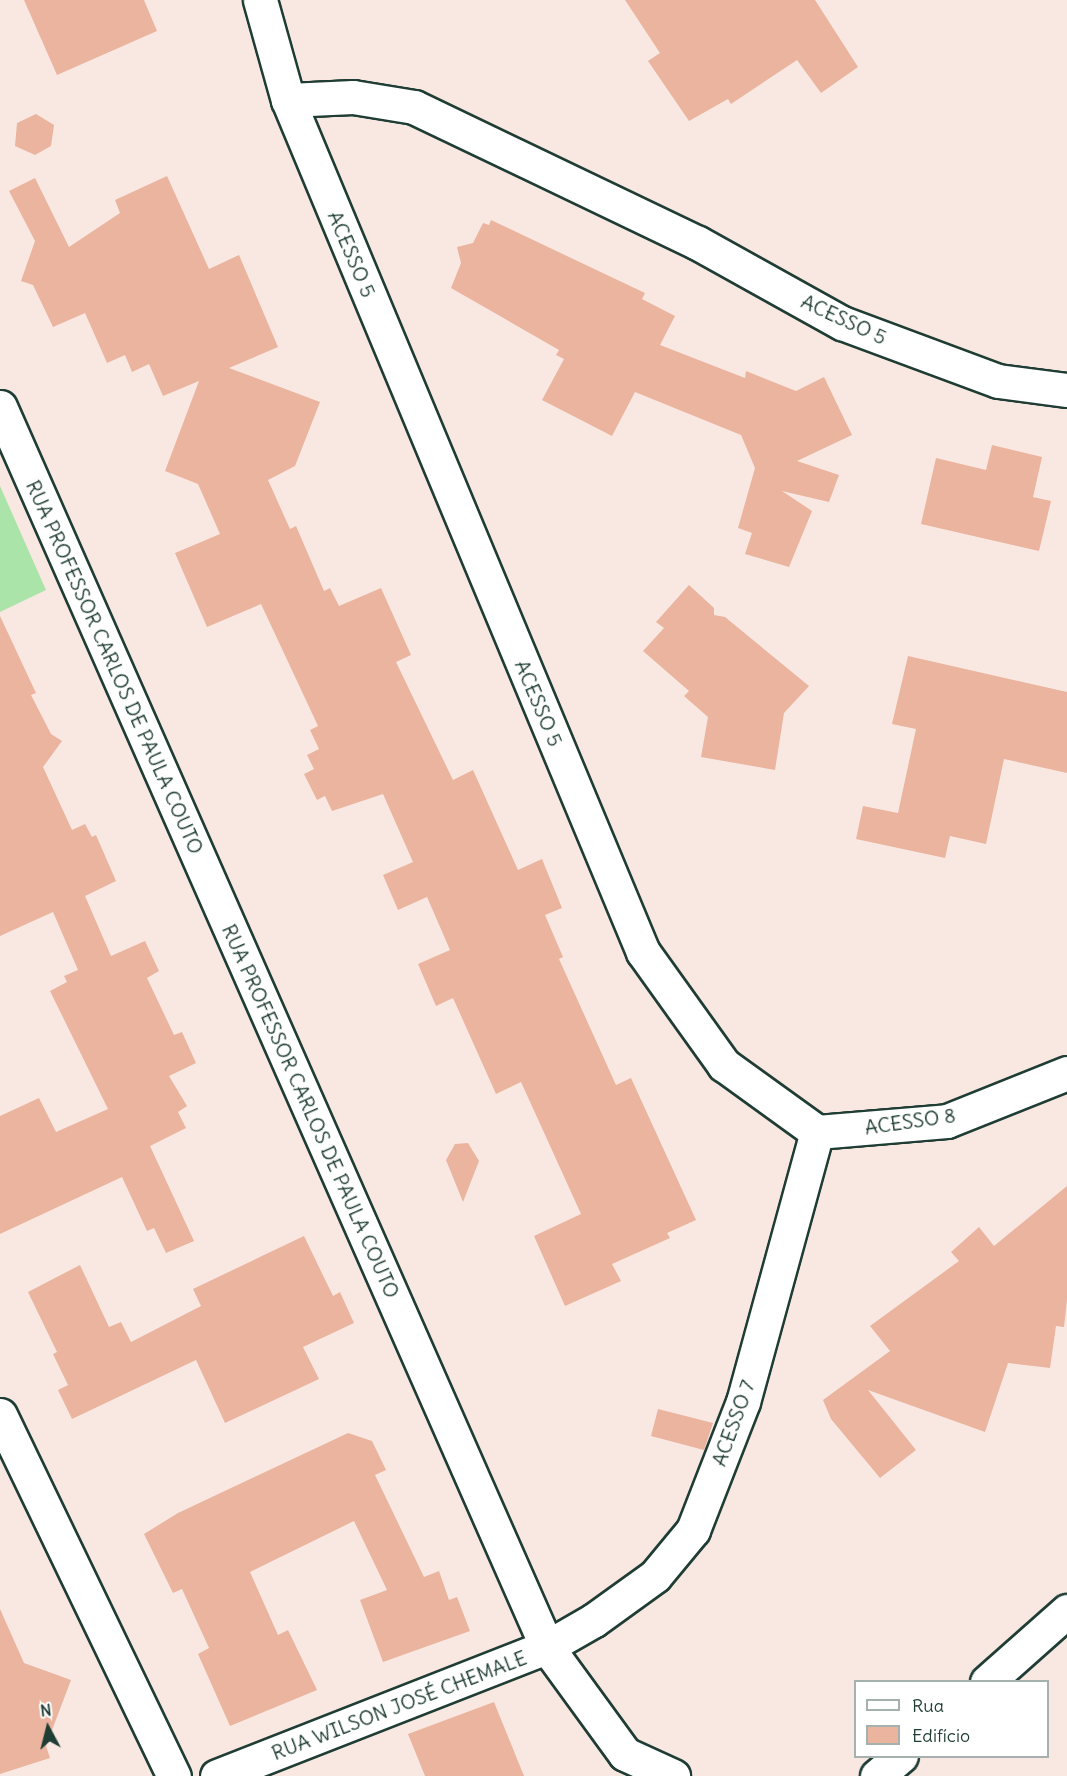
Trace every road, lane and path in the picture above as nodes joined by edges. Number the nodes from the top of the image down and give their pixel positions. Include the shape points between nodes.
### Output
1 (260, 0) edge
2 (288, 100) junction
3 (1067, 390) edge
4 (0, 407) edge
5 (1067, 1073) edge
6 (817, 1132) junction
7 (0, 1415) edge
8 (1067, 1611) edge
9 (548, 1647) junction
10 (989, 1680) edge
11 (899, 1758) edge
12 (174, 1776) edge
13 (217, 1776) edge
14 (673, 1776) edge
15 (877, 1776) edge

1 - 2 street
2 - 3 street, ACESSO 5 via 353,97 414,107 698,243 842,323 998,381
2 - 6 street, ACESSO 5 via 643,952 724,1065
4 - 9 street, RUA PROFESSOR CARLOS DE PAULA COUTO
5 - 6 street, ACESSO 8 via 947,1120
6 - 9 street, ACESSO 7 via 742,1402 693,1530 655,1576
7 - 12 street
8 - 10 street
9 - 13 street, RUA WILSON JOSÉ CHEMALE
9 - 14 street, RUA PROFESSOR CARLOS DE PAULA COUTO via 625,1754
11 - 15 street

